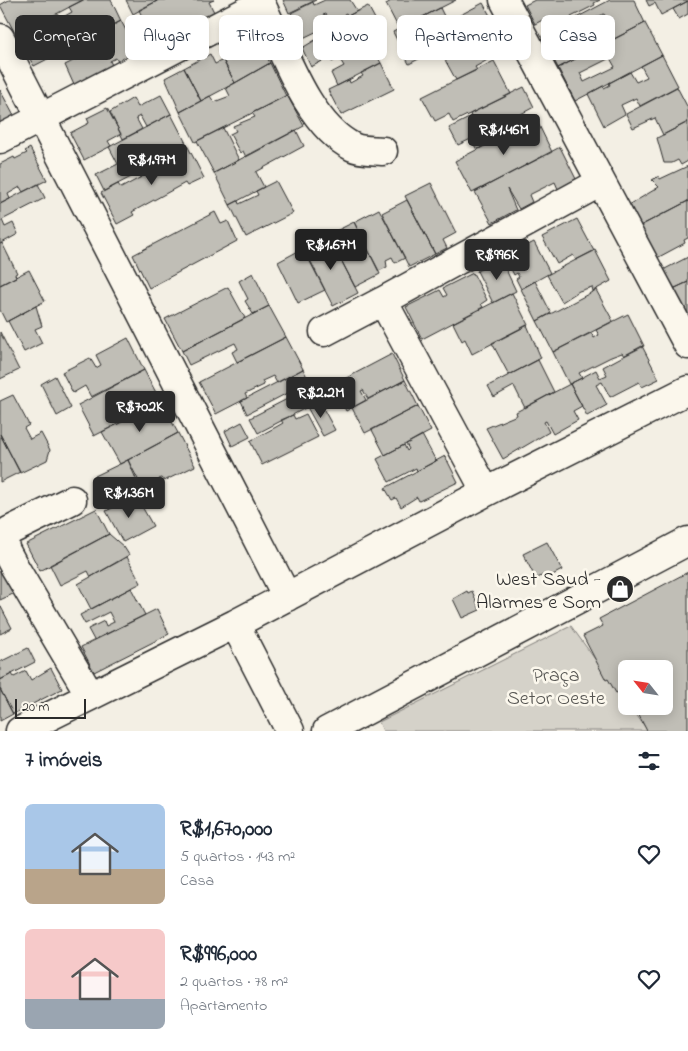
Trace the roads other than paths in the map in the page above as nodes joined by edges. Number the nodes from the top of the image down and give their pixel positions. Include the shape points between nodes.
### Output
1 (504, 0) edge
2 (260, 2) edge
3 (0, 38) edge
4 (42, 117) junction
5 (0, 139) edge
6 (383, 151) dead end
7 (601, 182) junction
8 (383, 301) junction
9 (324, 332) dead end
10 (688, 345) edge
11 (688, 390) edge
12 (486, 492) junction
13 (72, 500) dead end
14 (688, 541) edge
15 (287, 597) junction
16 (235, 624) junction
17 (90, 695) junction
18 (354, 725) edge
19 (20, 731) edge
20 (290, 731) edge
21 (327, 731) edge

1 - 7 street
2 - 4 street
2 - 6 street via 308,104 327,128 355,148
3 - 4 street
4 - 5 street
4 - 15 street
7 - 8 street
7 - 10 street
8 - 9 street
8 - 12 street
11 - 12 street
12 - 15 street
13 - 17 street via 9,531 4,539 5,549 14,566
14 - 18 street
15 - 16 street
16 - 17 street
16 - 20 street
17 - 19 street
18 - 21 street

